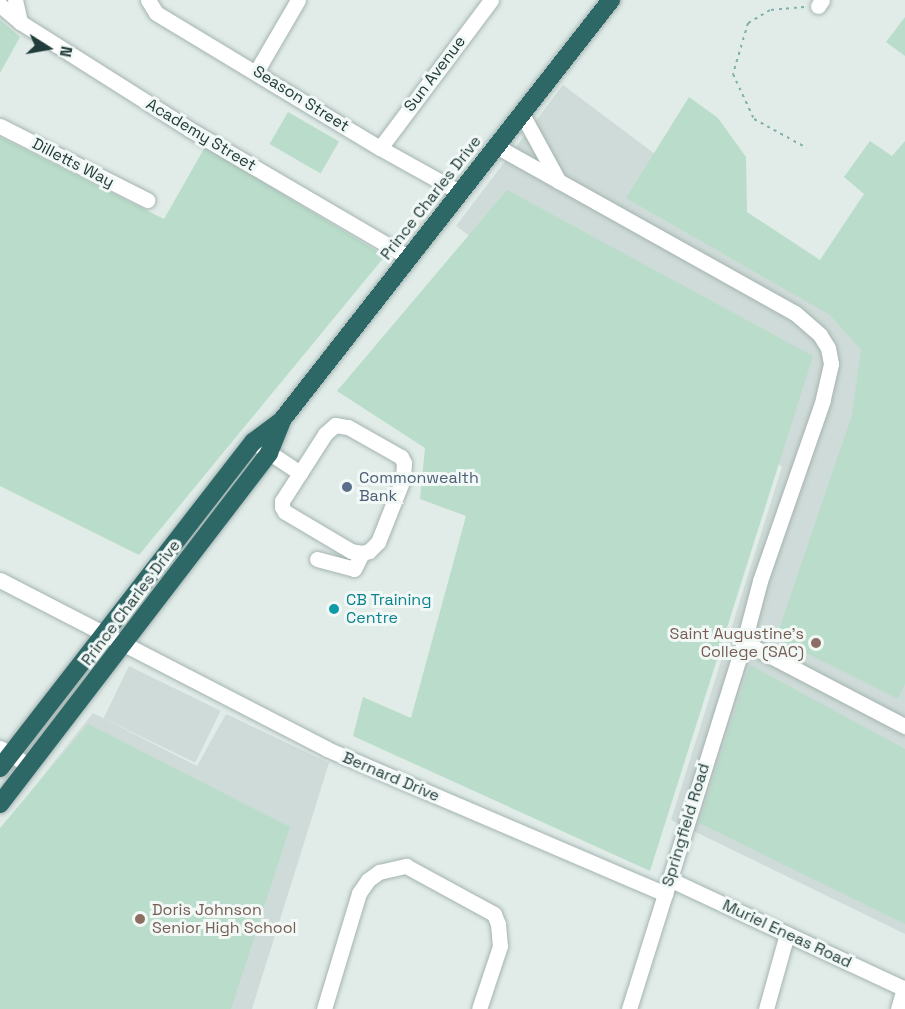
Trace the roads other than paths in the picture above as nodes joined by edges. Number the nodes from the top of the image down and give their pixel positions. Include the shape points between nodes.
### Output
1 (15, 0) edge
2 (148, 0) edge
3 (298, 0) edge
4 (491, 0) edge
5 (611, 0) edge
6 (0, 4) edge
7 (20, 22) junction
8 (256, 72) junction
9 (522, 114) junction
10 (0, 126) edge
11 (496, 146) junction
12 (380, 148) junction
13 (559, 182) junction
14 (459, 192) junction
15 (147, 200) dead end
16 (408, 257) junction
17 (282, 420) junction
18 (253, 442) junction
19 (269, 453) junction
20 (300, 473) junction
21 (362, 553) junction
22 (317, 559) dead end
23 (0, 580) edge
24 (105, 632) junction
25 (744, 642) junction
26 (125, 643) junction
27 (905, 726) edge
28 (4, 757) edge
29 (30, 766) junction
30 (0, 804) edge
31 (667, 887) junction
32 (788, 934) junction
33 (905, 988) edge
34 (324, 1009) edge
35 (479, 1009) edge
36 (629, 1009) edge
37 (766, 1009) edge
38 (898, 1009) edge

1 - 7 street
2 - 8 street, Season Street via 156,13
3 - 8 street
4 - 12 street, Sun Avenue
5 - 9 highway, Prince Charles Drive
6 - 7 street, Academy Street
7 - 16 street, Academy Street via 189,129
8 - 12 street, Season Street
9 - 11 highway, Prince Charles Drive
9 - 13 street
10 - 15 street, Dilletts Way
11 - 13 street, Springfield Road
11 - 14 highway, Prince Charles Drive
12 - 14 street, Season Street
13 - 25 street, Springfield Road via 795,313 820,335 828,348 829,381 760,581
14 - 16 highway, Prince Charles Drive
16 - 17 highway, Prince Charles Drive
17 - 18 highway, Prince Charles Drive
17 - 19 highway, Prince Charles Drive
18 - 19 street
18 - 24 highway, Prince Charles Drive
19 - 20 street
19 - 26 highway, Prince Charles Drive
20 - 21 street via 282,501 283,510 351,551
20 - 21 street via 335,425 348,427 401,457 403,479 378,542
21 - 22 street via 354,569
23 - 24 street, Bernard Drive
24 - 26 street, Bernard Drive
24 - 28 highway, Prince Charles Drive
25 - 27 street
25 - 31 street, Springfield Road
26 - 29 highway, Prince Charles Drive
26 - 31 street, Bernard Drive via 327,749
28 - 29 street
29 - 30 highway, Prince Charles Drive
31 - 32 street, Muriel Eneas Road
31 - 36 street, Springfield Road
32 - 33 street, Muriel Eneas Road
32 - 37 street
33 - 38 street
34 - 35 street via 360,893 379,872 406,866 494,914 500,946

